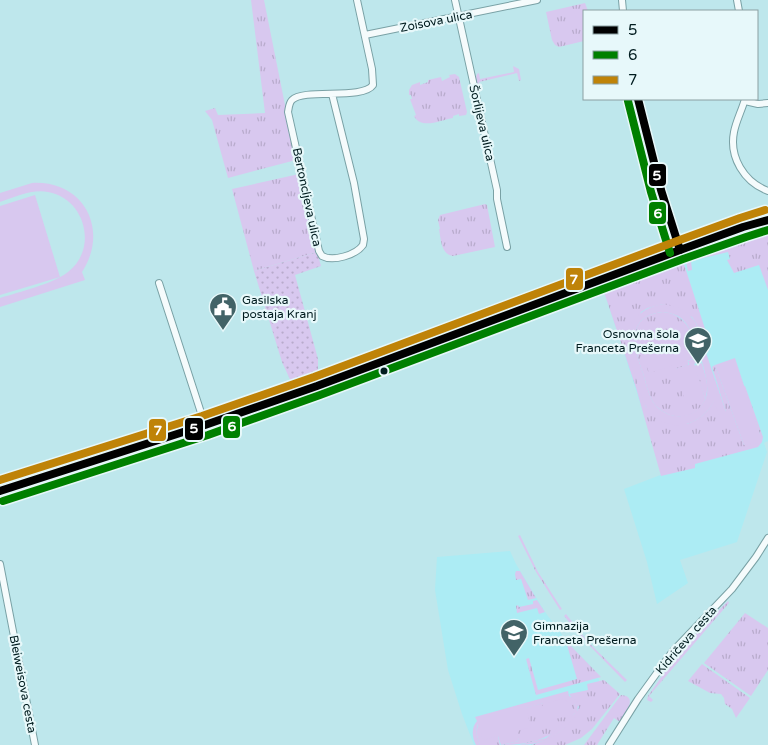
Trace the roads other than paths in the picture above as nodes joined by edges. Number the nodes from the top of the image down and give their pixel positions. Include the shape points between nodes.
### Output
1 (357, 0) edge
2 (454, 0) edge
3 (537, 0) edge
4 (458, 17) junction
5 (365, 35) junction
6 (332, 94) junction
7 (638, 100) edge
8 (745, 100) edge
9 (768, 103) edge
10 (768, 190) edge
11 (768, 220) edge
12 (507, 247) dead end
13 (680, 250) junction
14 (159, 283) dead end
15 (204, 425) junction
16 (0, 491) edge
17 (768, 538) edge
18 (0, 564) edge
19 (35, 745) edge
20 (609, 745) edge

1 - 5 street, Bertoncljeva ulica
2 - 4 street, Šorlijeva ulica
3 - 4 street, Zoisova ulica
4 - 5 street, Zoisova ulica
4 - 12 street, Šorlijeva ulica
5 - 6 street, Bertoncljeva ulica via 373,85 366,90
6 - 6 street, Bertoncljeva ulica via 294,99 288,112 319,251 331,259 356,252 364,239
7 - 13 street via 660,190
8 - 9 street
8 - 10 street via 734,133 734,152 744,174
11 - 13 main road
13 - 15 main road via 372,366
14 - 15 street
15 - 16 main road
17 - 20 street, Kidričeva cesta via 732,589 672,652
18 - 19 street, Bleiweisova cesta

